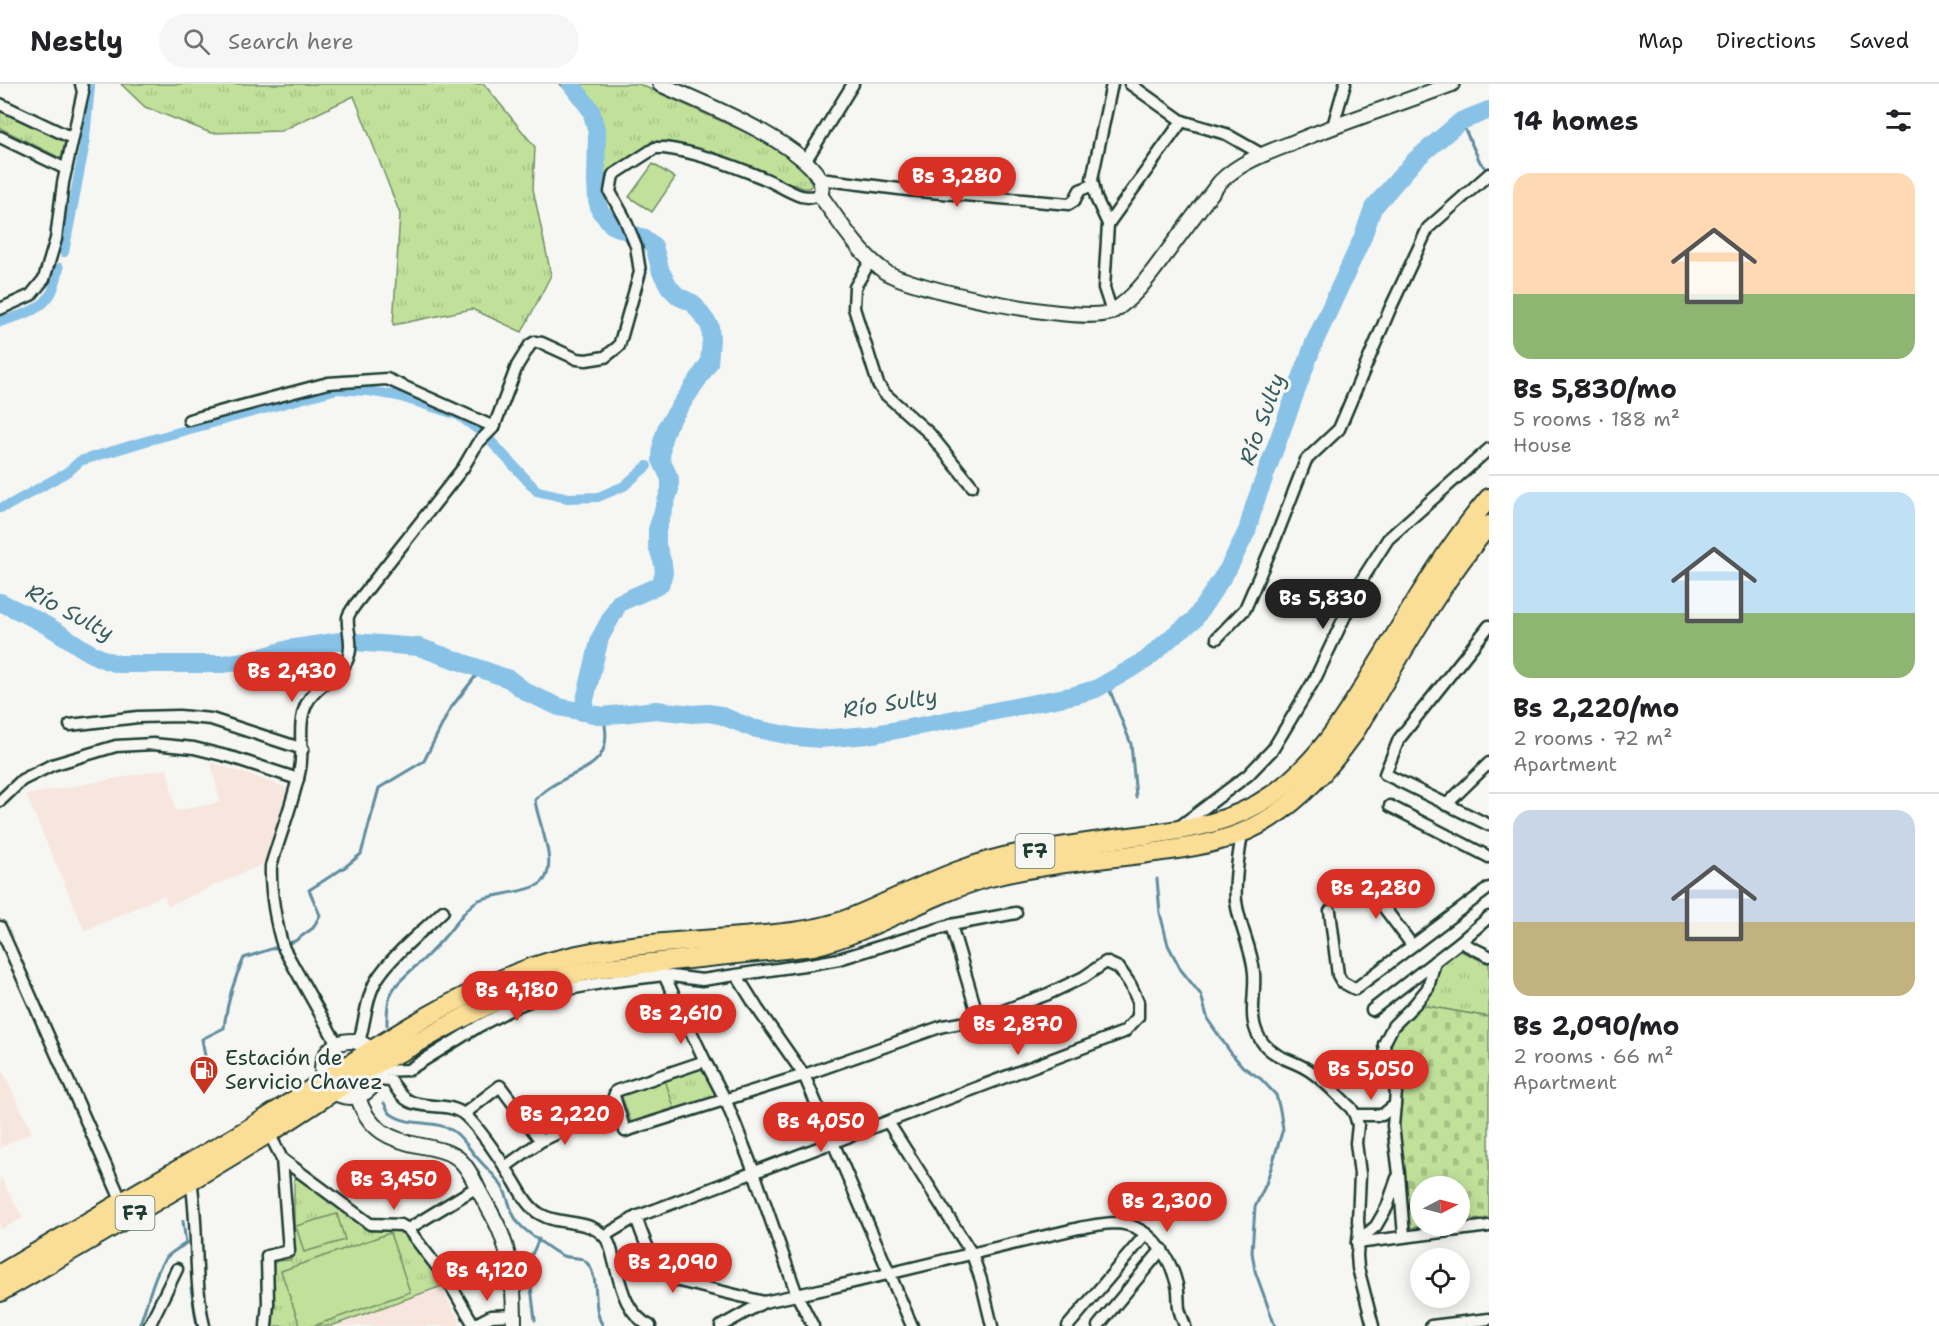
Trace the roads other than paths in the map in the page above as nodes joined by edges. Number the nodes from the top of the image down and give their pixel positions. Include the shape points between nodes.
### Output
1 (81, 84) edge
2 (660, 84) edge
3 (854, 84) edge
4 (1112, 84) edge
5 (1130, 84) edge
6 (1345, 84) edge
7 (1452, 84) edge
8 (0, 104) edge
9 (1182, 121) junction
10 (1333, 126) junction
11 (0, 137) edge
12 (72, 138) junction
13 (1263, 155) junction
14 (806, 160) junction
15 (66, 169) junction
16 (1489, 174) edge
17 (820, 179) junction
18 (1093, 189) junction
19 (820, 195) junction
20 (1108, 224) junction
21 (871, 260) junction
22 (0, 309) edge
23 (1112, 312) junction
24 (189, 420) dead end
25 (494, 427) junction
26 (1489, 449) edge
27 (972, 486) dead end
28 (1489, 498) edge
29 (1489, 525) edge
30 (1489, 626) edge
31 (1217, 638) dead end
32 (70, 725) dead end
33 (303, 749) junction
34 (1489, 763) edge
35 (297, 779) junction
36 (0, 801) edge
37 (1446, 805) junction
38 (1390, 806) dead end
39 (1489, 825) edge
40 (1174, 831) junction
41 (1242, 833) junction
42 (1489, 857) edge
43 (1362, 878) dead end
44 (1489, 888) edge
45 (442, 911) dead end
46 (1330, 911) dead end
47 (1016, 913) dead end
48 (1489, 917) edge
49 (951, 925) junction
50 (0, 927) edge
51 (1460, 942) junction
52 (1412, 945) junction
53 (1489, 956) edge
54 (1435, 961) junction
55 (664, 975) junction
56 (737, 976) junction
57 (1372, 1010) dead end
58 (979, 1020) junction
59 (337, 1044) junction
60 (373, 1061) junction
61 (705, 1061) junction
62 (804, 1075) junction
63 (328, 1086) junction
64 (358, 1097) junction
65 (726, 1101) junction
66 (1395, 1106) junction
67 (618, 1110) junction
68 (464, 1114) junction
69 (1355, 1115) junction
70 (888, 1122) junction
71 (269, 1133) junction
72 (541, 1141) junction
73 (832, 1141) junction
74 (282, 1159) junction
75 (505, 1167) junction
76 (754, 1172) junction
77 (1399, 1174) junction
78 (191, 1180) junction
79 (477, 1187) junction
80 (122, 1202) junction
81 (636, 1217) junction
82 (1489, 1226) edge
83 (408, 1229) junction
84 (1146, 1234) junction
85 (604, 1236) junction
86 (1404, 1236) junction
87 (1357, 1243) junction
88 (1162, 1249) junction
89 (972, 1254) junction
90 (177, 1269) dead end
91 (889, 1273) junction
92 (0, 1274) edge
93 (0, 1292) edge
94 (797, 1295) junction
95 (764, 1302) junction
96 (1489, 1318) edge
97 (514, 1320) edge
98 (473, 1325) edge
99 (149, 1326) edge
100 (204, 1326) edge
101 (266, 1326) edge
102 (650, 1326) edge
103 (721, 1326) edge
104 (813, 1326) edge
105 (912, 1326) edge
106 (992, 1326) edge
107 (1068, 1326) edge
108 (1098, 1326) edge
109 (1185, 1326) edge
110 (1373, 1326) edge
111 (1431, 1326) edge

1 - 12 street via 83,92
2 - 14 street via 764,132
3 - 14 street
4 - 18 street
5 - 9 street
6 - 10 street
7 - 10 street
8 - 12 street
9 - 13 street via 1226,134
9 - 20 street
10 - 13 street
11 - 15 street
12 - 15 street
13 - 23 street via 1239,165 1220,182 1152,272
14 - 17 street
15 - 22 street via 56,239 44,279 32,295
16 - 31 street via 1428,228 1339,429 1306,460 1245,609
17 - 18 street via 1069,204 1080,190
17 - 19 street
18 - 20 street
19 - 21 street
19 - 25 street via 799,195 765,178 664,148 655,148 613,175 610,192 636,246 640,272 619,346 604,357 586,360 542,343 530,345 517,366
20 - 23 street via 1104,288
21 - 23 street via 901,280 999,303 1073,315
21 - 27 street via 855,287 854,308 878,384 929,433
24 - 25 street via 328,383 387,379
25 - 33 street via 355,605 348,618 350,652 343,669 305,706
26 - 40 street via 1388,538 1363,578 1316,677 1273,749 1248,775
28 - 40 highway, F7 via 1422,592 1349,713 1307,765 1244,812 1215,823
29 - 41 highway, F7 via 1436,597 1336,758 1309,788 1279,812
30 - 37 street via 1398,739 1385,774
32 - 33 street via 138,717 211,719
33 - 35 street
34 - 37 street
35 - 36 street via 194,748 116,746 52,765 22,780
35 - 59 street via 270,880 284,949
37 - 39 street
38 - 42 street
40 - 60 highway, F7 via 1021,853 973,864 828,926 621,948 535,966 479,989
41 - 60 highway, F7 via 1189,848 1005,873 950,891 869,928 813,946 577,972 491,1002 410,1047
41 - 69 street via 1236,903 1254,974 1252,1013 1256,1032 1269,1050 1312,1072
43 - 52 street
44 - 52 street
45 - 60 street via 376,980 367,1006
46 - 52 street via 1338,975 1355,989
47 - 49 street
48 - 51 street
49 - 56 street via 838,959
49 - 58 street
50 - 80 street
51 - 53 street
51 - 54 street
54 - 57 street
54 - 66 street via 1428,988 1393,1026 1384,1044 1396,1092
55 - 56 street via 702,980
55 - 60 street via 553,992 479,1026 408,1070
55 - 61 street
56 - 62 street
58 - 62 street via 943,1026
58 - 70 street via 1048,994 1106,962 1119,968 1138,1001 1138,1017 1124,1032
59 - 60 street via 345,1041
59 - 63 street via 329,1050 322,1068
60 - 63 highway, F7
60 - 64 street via 369,1091
60 - 68 street via 410,1102
61 - 65 street
61 - 67 street via 616,1091
62 - 65 street
62 - 73 street
63 - 64 street via 343,1097
63 - 71 highway, F7
63 - 80 highway, F7
64 - 79 street via 375,1127 405,1143 455,1156
65 - 67 street via 625,1131
65 - 76 street
66 - 69 street via 1382,1115
66 - 77 street via 1393,1126
67 - 72 street
68 - 72 street via 500,1086
68 - 75 street
69 - 87 street via 1360,1174
70 - 73 street
70 - 89 street
71 - 74 street
71 - 78 highway, F7
72 - 75 street
73 - 76 street
73 - 91 street
74 - 83 street via 370,1224
74 - 101 street via 289,1251 267,1256
75 - 85 street via 532,1209 542,1216 592,1227
76 - 81 street
76 - 94 street
77 - 86 street
77 - 87 street via 1376,1226
78 - 93 highway, F7
78 - 100 street
79 - 83 street
79 - 97 street via 502,1235 511,1267
80 - 92 highway, F7
81 - 85 street
81 - 95 street via 657,1264 668,1276
82 - 86 street
83 - 98 street via 448,1281
84 - 88 street
84 - 89 street via 1117,1223 1079,1228
84 - 107 street
85 - 102 street via 624,1296 633,1312
86 - 87 street
87 - 110 street via 1358,1268
88 - 108 street
88 - 109 street via 1172,1266
89 - 91 street
89 - 106 street
90 - 99 street
91 - 94 street
91 - 105 street
94 - 95 street
94 - 104 street
95 - 103 street
96 - 111 street
97 - 98 street via 491,1316

